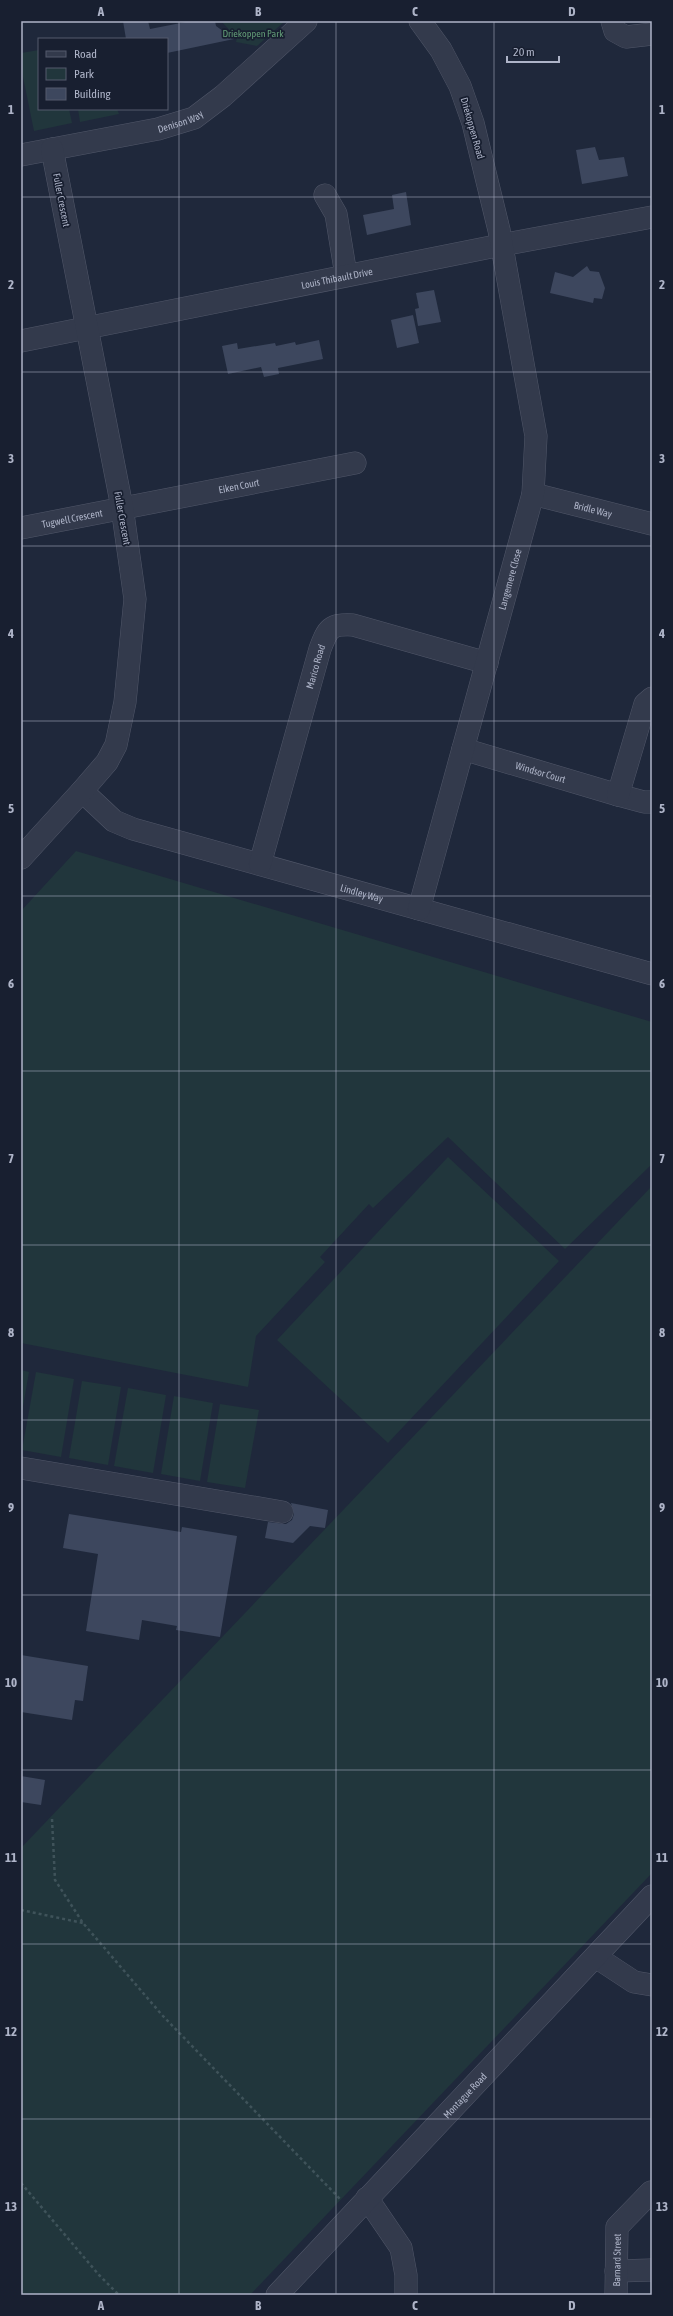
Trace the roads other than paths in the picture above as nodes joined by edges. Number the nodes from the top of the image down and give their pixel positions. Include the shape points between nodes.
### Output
1 (306, 21) edge
2 (420, 21) edge
3 (612, 21) edge
4 (652, 34) edge
5 (52, 149) junction
6 (21, 155) edge
7 (324, 195) dead end
8 (652, 217) edge
9 (501, 245) junction
10 (346, 275) junction
11 (86, 327) junction
12 (21, 341) edge
13 (355, 463) dead end
14 (533, 494) junction
15 (122, 507) junction
16 (652, 524) edge
17 (21, 528) edge
18 (487, 663) junction
19 (652, 698) edge
20 (463, 749) junction
21 (82, 791) junction
22 (618, 795) junction
23 (652, 802) edge
24 (21, 858) edge
25 (260, 864) junction
26 (419, 909) junction
27 (652, 974) edge
28 (21, 1468) edge
29 (282, 1512) dead end
30 (652, 1896) edge
31 (596, 1957) junction
32 (652, 1985) edge
33 (651, 2192) edge
34 (360, 2206) junction
35 (652, 2270) edge
36 (616, 2271) junction
37 (277, 2295) edge
38 (406, 2295) edge
39 (616, 2295) edge

1 - 5 street, Denison Way via 223,96 194,118 158,129
2 - 9 street, Driekoppen Road via 452,68 467,105
3 - 4 street via 615,31 626,37
5 - 6 street, Denison Way
5 - 11 street, Fuller Crescent
7 - 10 street via 336,214
8 - 9 street, Louis Thibault Drive
9 - 10 street, Louis Thibault Drive
9 - 14 street, Langemere Close via 536,436
10 - 11 street, Louis Thibault Drive
11 - 12 street, Louis Thibault Drive
11 - 15 street, Fuller Crescent
13 - 15 street, Eiken Court
14 - 16 street, Bridle Way
14 - 18 street, Langemere Close
15 - 17 street, Tugwell Crescent
15 - 21 street, Fuller Crescent via 135,599 124,708 116,745 106,762
18 - 20 street, Langemere Close
18 - 25 street, Marico Road via 360,627 339,624 331,627 320,648
19 - 22 street via 645,704
20 - 22 street, Windsor Court
20 - 26 street, Langemere Close
21 - 24 street, Fuller Crescent
21 - 25 street, Lindley Way via 114,821 133,829
22 - 23 street, Windsor Court
25 - 26 street, Lindley Way
26 - 27 street, Lindley Way
28 - 29 street
30 - 31 street, Montague Road
31 - 32 street via 634,1982
31 - 34 street, Montague Road
33 - 36 street, Barnard Street via 616,2227
34 - 37 street, Montague Road
34 - 38 street via 401,2248 406,2275
35 - 36 street
36 - 39 street, Barnard Street

